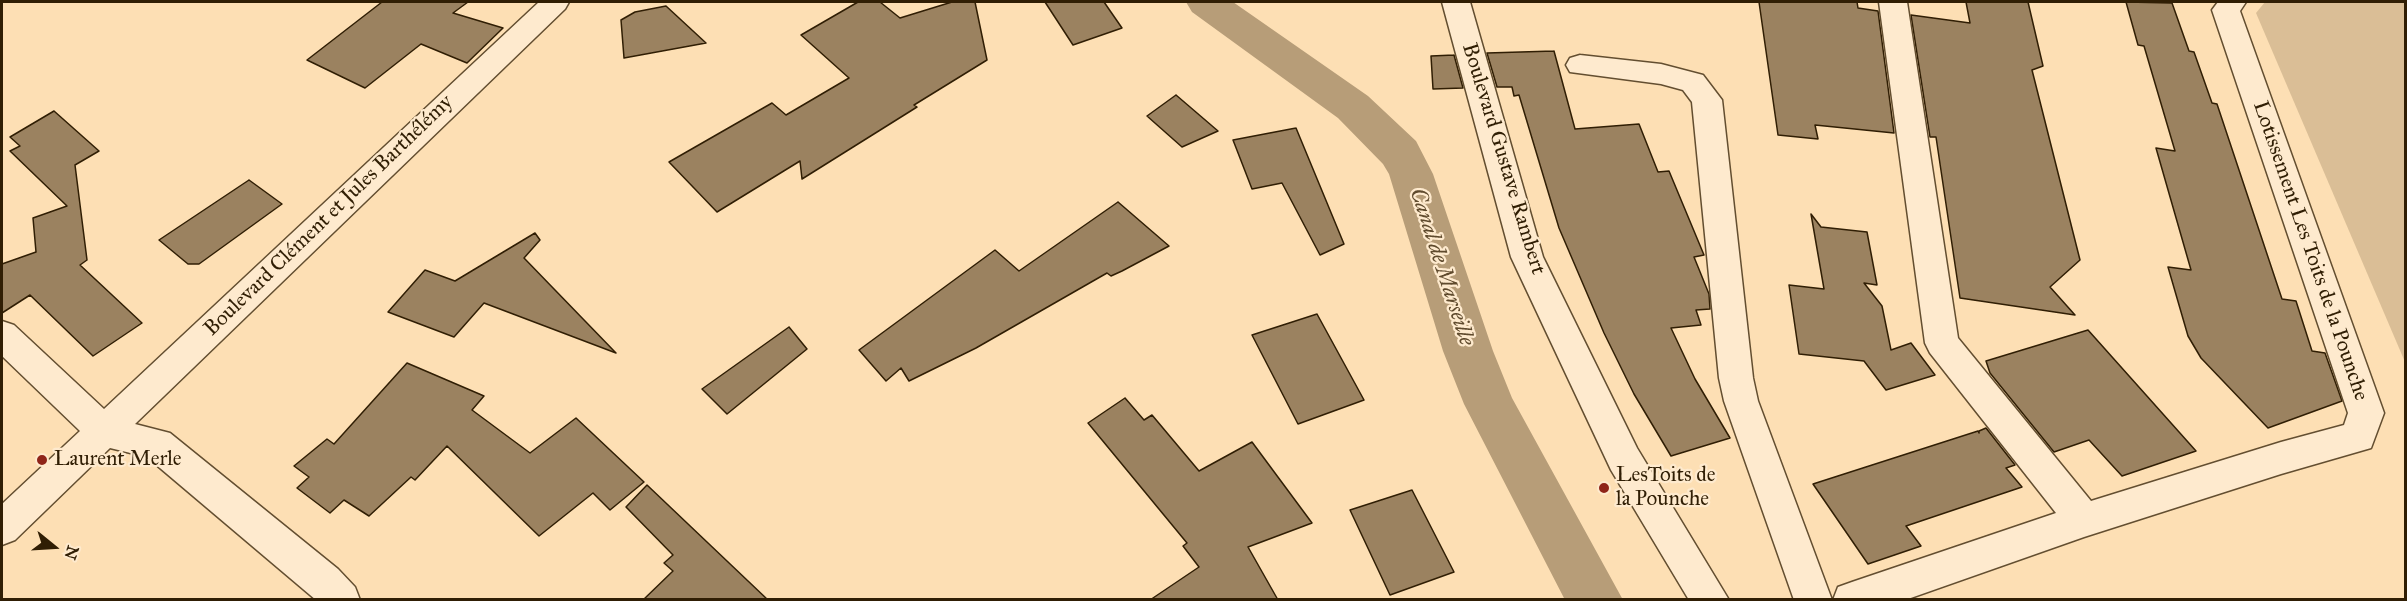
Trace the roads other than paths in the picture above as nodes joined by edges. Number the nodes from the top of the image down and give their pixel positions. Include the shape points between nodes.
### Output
1 (555, 2) edge
2 (1456, 2) edge
3 (1893, 2) edge
4 (2232, 2) edge
5 (1580, 65) dead end
6 (2, 335) edge
7 (105, 432) junction
8 (2084, 520) junction
9 (2, 528) edge
10 (341, 600) edge
11 (1710, 600) edge
12 (1813, 600) edge
13 (1852, 600) edge

1 - 7 street, Boulevard Clément et Jules Barthélémy
2 - 11 street, Boulevard Gustave Rambert via 1527,257 1624,459
3 - 8 street via 1942,343
4 - 8 street, Lotissement Les Toits de la Pounche via 2226,10 2366,413 2358,437
5 - 12 street via 1661,74 1693,82 1707,100 1736,378
6 - 7 street
7 - 9 street, Boulevard Clément et Jules Barthélémy
7 - 10 street via 157,444 325,582
8 - 13 street, Lotissement Les Toits de la Pounche

